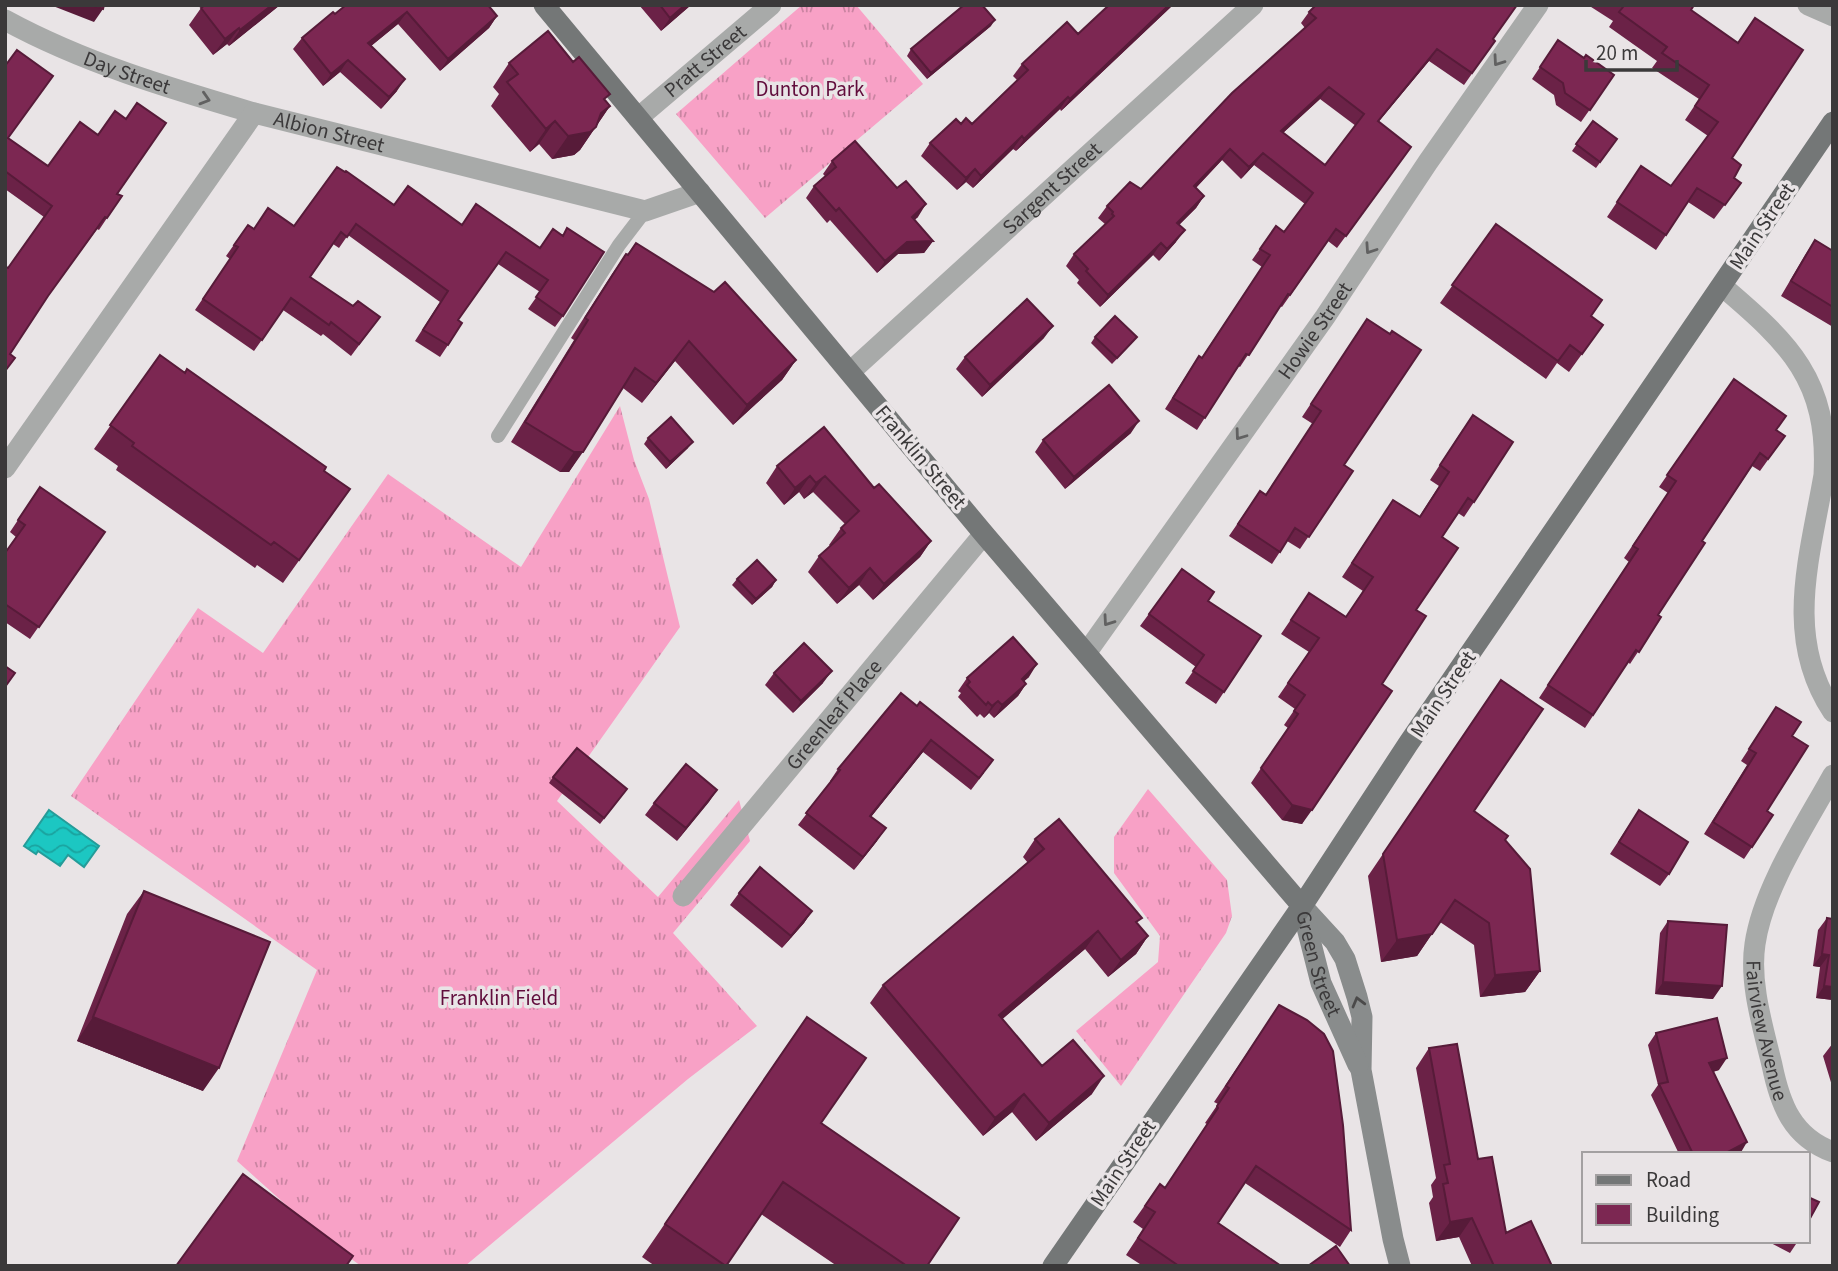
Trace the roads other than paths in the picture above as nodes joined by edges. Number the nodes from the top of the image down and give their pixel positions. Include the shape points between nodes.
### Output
1 (544, 5) edge
2 (771, 5) edge
3 (1253, 5) edge
4 (1538, 5) edge
5 (1808, 5) edge
6 (1833, 16) edge
7 (5, 20) edge
8 (254, 113) junction
9 (638, 118) junction
10 (1833, 122) edge
11 (700, 192) junction
12 (645, 211) junction
13 (1722, 286) junction
14 (850, 372) junction
15 (498, 436) dead end
16 (5, 468) edge
17 (985, 534) junction
18 (1087, 652) junction
19 (1833, 712) edge
20 (1833, 775) edge
21 (683, 896) dead end
22 (1302, 906) junction
23 (1360, 1070) junction
24 (1833, 1152) edge
25 (1053, 1266) edge
26 (1400, 1266) edge

1 - 9 main road, Franklin Street
2 - 9 street, Pratt Street
3 - 14 street, Sargent Street
4 -> 18 street, Howie Street via 1325,317
5 - 6 street
7 -> 8 street, Day Street via 127,74
8 - 12 street, Albion Street
8 - 16 street, Albion Street
9 - 11 main road, Franklin Street
10 - 13 main road, Main Street
11 - 12 street
11 - 14 main road, Franklin Street
12 - 15 lane
13 - 19 street via 1784,342 1816,396 1825,457 1803,594 1804,630 1818,689
13 - 22 main road, Main Street
14 - 17 main road, Franklin Street
17 - 18 main road, Franklin Street
17 - 21 street, Greenleaf Place
18 - 22 main road, Franklin Street
20 - 24 street, Fairview Avenue via 1776,880 1754,945 1756,989 1778,1094 1786,1114 1805,1137
22 - 23 street, Green Street via 1321,983
23 -> 22 street, Green Street via 1362,1017 1345,959
22 - 25 main road, Main Street
23 - 26 street, Green Street

